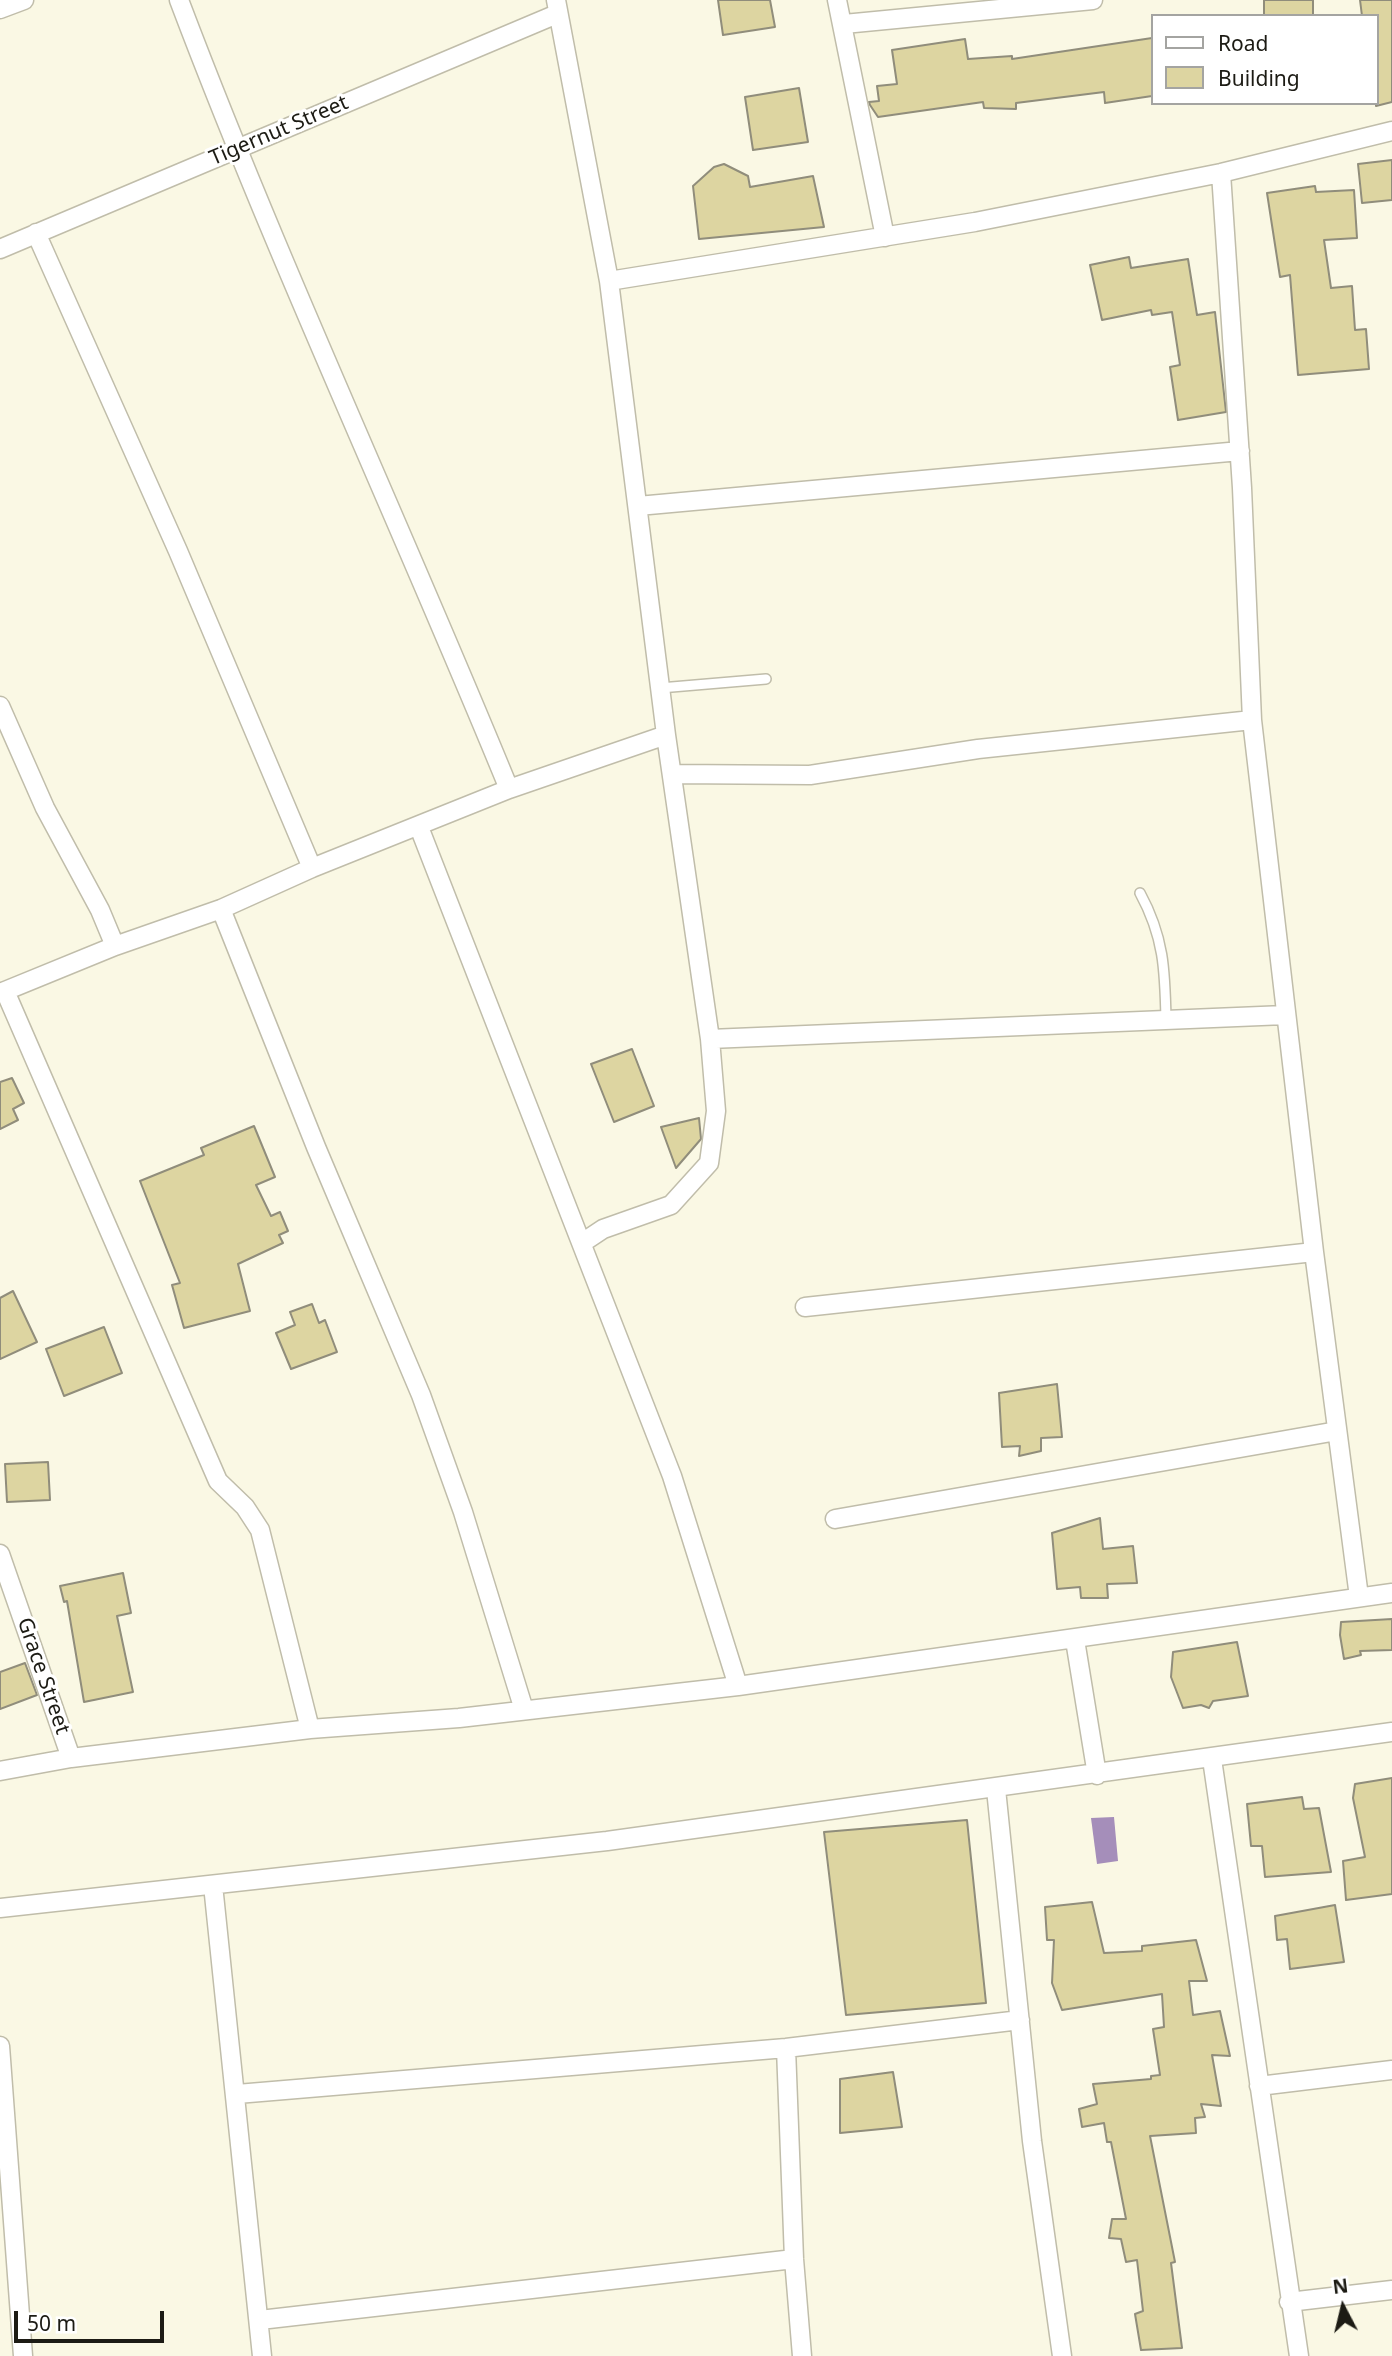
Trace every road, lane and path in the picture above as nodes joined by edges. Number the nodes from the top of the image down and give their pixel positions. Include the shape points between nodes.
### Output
1 (24, 0) edge
2 (179, 0) edge
3 (837, 0) edge
4 (1093, 0) edge
5 (556, 7) edge
6 (0, 9) edge
7 (844, 24) junction
8 (1392, 131) edge
9 (236, 150) junction
10 (1221, 173) junction
11 (36, 233) junction
12 (884, 237) junction
13 (0, 248) edge
14 (609, 281) junction
15 (1240, 451) junction
16 (638, 506) junction
17 (766, 680) dead end
18 (660, 688) junction
19 (0, 706) edge
20 (1252, 720) junction
21 (666, 735) junction
22 (672, 774) junction
23 (509, 789) junction
24 (419, 827) junction
25 (312, 868) junction
26 (1140, 893) dead end
27 (221, 909) junction
28 (115, 946) junction
29 (3, 992) edge
30 (1285, 1015) junction
31 (1166, 1020) junction
32 (710, 1039) junction
33 (582, 1243) junction
34 (1314, 1252) junction
35 (805, 1307) dead end
36 (1337, 1431) junction
37 (835, 1519) dead end
38 (0, 1554) edge
39 (1392, 1593) edge
40 (1359, 1597) junction
41 (1075, 1640) junction
42 (738, 1686) junction
43 (524, 1710) junction
44 (310, 1729) junction
45 (1392, 1732) edge
46 (71, 1758) junction
47 (1212, 1759) junction
48 (0, 1771) edge
49 (1097, 1775) junction
50 (996, 1789) junction
51 (213, 1885) junction
52 (0, 1908) edge
53 (1020, 2020) junction
54 (0, 2046) edge
55 (786, 2048) junction
56 (1392, 2070) edge
57 (1259, 2086) junction
58 (237, 2094) junction
59 (4, 2152) edge
60 (794, 2259) junction
61 (1392, 2290) edge
62 (1289, 2302) junction
63 (260, 2320) junction
64 (23, 2356) edge
65 (262, 2356) edge
66 (802, 2356) edge
67 (1062, 2356) edge
68 (1299, 2356) edge

1 - 6 street
2 - 9 street
3 - 7 street
4 - 7 street
5 - 9 street, Tigernut Street
5 - 14 street
7 - 12 street
8 - 10 street
9 - 11 street, Tigernut Street
9 - 23 street via 430,594
10 - 12 street
10 - 15 street
11 - 13 street, Tigernut Street
11 - 25 street
12 - 14 street
14 - 16 street
15 - 16 street
15 - 20 street
16 - 18 street
17 - 18 lane
18 - 21 street
19 - 28 street
20 - 22 street via 1004,746 810,775
20 - 30 street
21 - 22 street
21 - 23 street
22 - 32 street
23 - 24 street
24 - 25 street
24 - 33 street
25 - 27 street
26 - 31 lane via 1157,923
27 - 28 street
27 - 43 street via 421,1395 463,1512
28 - 29 street
29 - 44 street via 218,1481 245,1507 260,1530
30 - 31 street
30 - 34 street
31 - 32 street
32 - 33 street via 716,1111 709,1163 671,1205 603,1229
33 - 42 street via 672,1476
34 - 35 street
34 - 36 street
36 - 37 street
36 - 40 street
38 - 46 street, Grace Street
39 - 40 street
40 - 41 street
41 - 42 street
41 - 49 street
42 - 43 street
43 - 44 street
44 - 46 street
45 - 47 street
46 - 48 street
47 - 49 street
47 - 57 street
49 - 50 street
50 - 51 street via 607,1841
50 - 53 street
51 - 52 street
51 - 58 street
53 - 55 street
53 - 67 street
54 - 59 street
55 - 58 street
55 - 60 street
56 - 57 street
57 - 62 street
58 - 63 street
59 - 64 street
60 - 63 street
60 - 66 street
61 - 62 street
62 - 68 street
63 - 65 street

